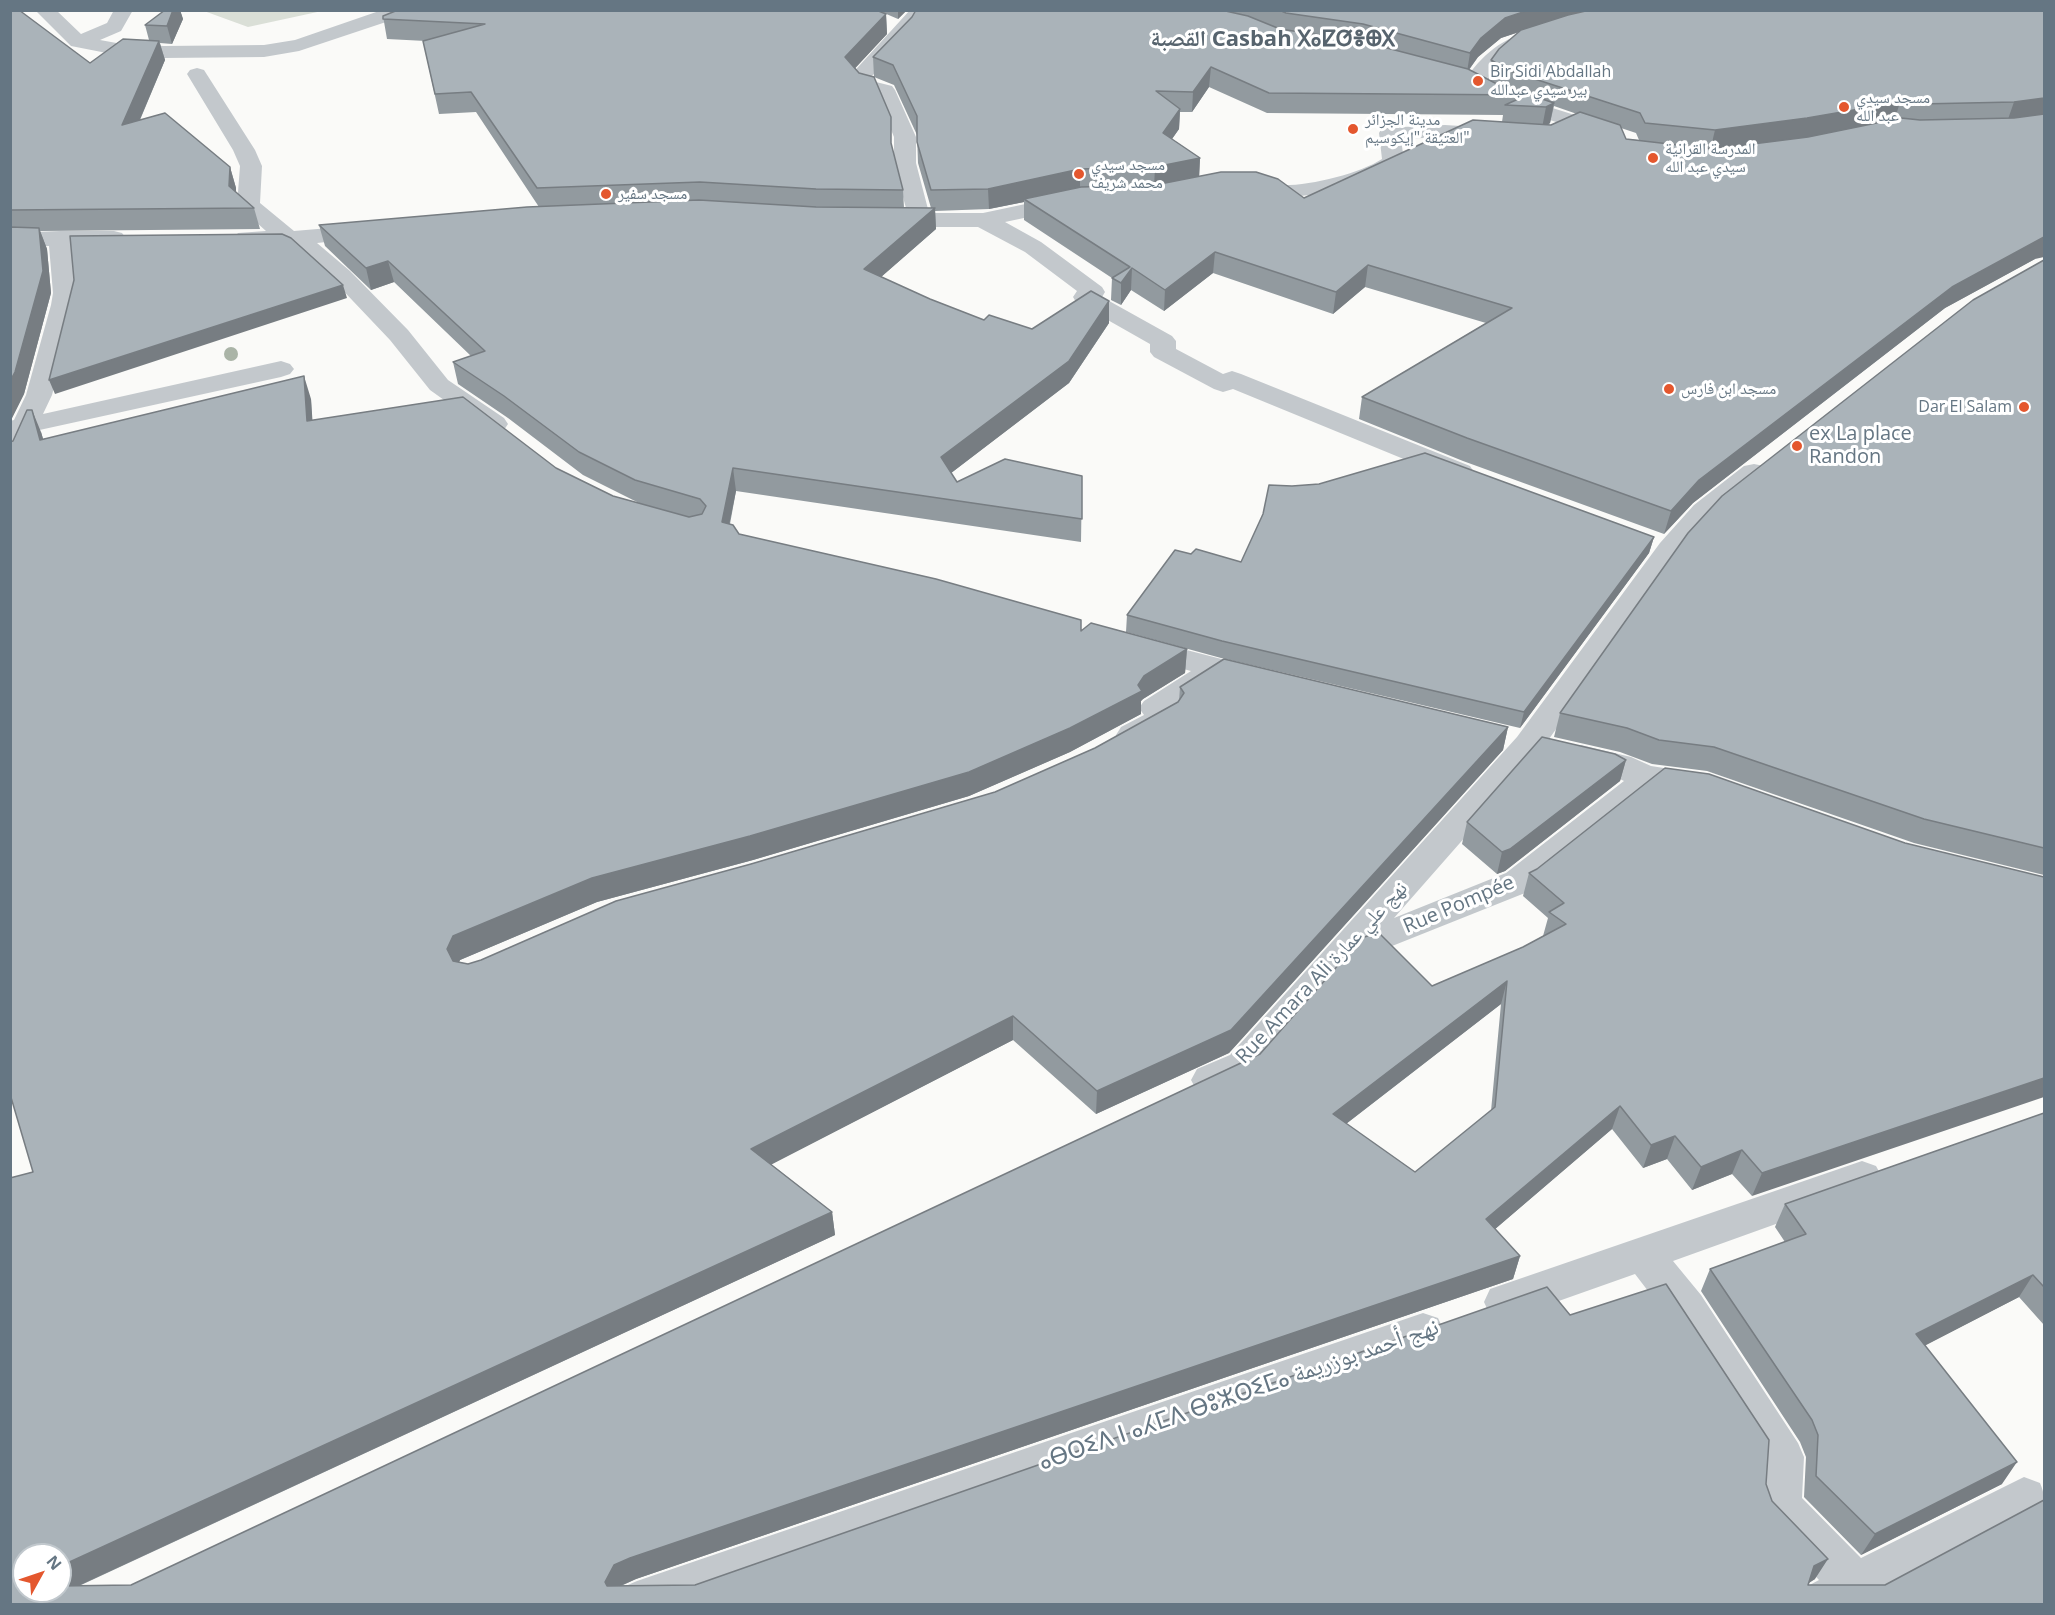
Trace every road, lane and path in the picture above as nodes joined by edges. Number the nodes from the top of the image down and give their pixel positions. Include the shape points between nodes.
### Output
1 (44, 10) edge
2 (124, 10) edge
3 (403, 10) edge
4 (925, 10) edge
5 (883, 23) dead end
6 (1550, 30) edge
7 (904, 31) junction
8 (78, 42) junction
9 (197, 74) dead end
10 (1575, 122) junction
11 (1513, 135) edge
12 (1547, 137) edge
13 (1628, 140) edge
14 (1229, 184) edge
15 (1090, 199) edge
16 (863, 219) edge
17 (920, 220) junction
18 (983, 220) junction
19 (391, 230) edge
20 (60, 238) junction
21 (139, 238) edge
22 (220, 238) edge
23 (289, 238) junction
24 (10, 240) edge
25 (281, 369) dead end
26 (17, 428) edge
27 (517, 440) edge
28 (1777, 454) edge
29 (10, 457) edge
30 (1485, 481) edge
31 (1114, 640) edge
32 (1217, 669) junction
33 (1282, 684) edge
34 (1512, 740) junction
35 (1102, 751) edge
36 (1651, 777) junction
37 (1727, 792) edge
38 (1344, 952) junction
39 (1184, 1092) edge
40 (1898, 1165) edge
41 (1643, 1254) junction
42 (2024, 1498) dead end
43 (1838, 1596) edge
44 (637, 1605) edge

1 - 8 street
2 - 8 street via 114,27
3 - 8 street via 298,45 264,51 164,52 112,49
4 - 7 street via 912,18
5 - 7 street
6 - 10 street via 1502,48 1463,80 1499,97
7 - 17 street via 859,78 869,87 885,90 905,137 905,163
9 - 23 street via 251,166 248,205
10 - 12 street
10 - 13 street
11 - 14 street via 1390,133 1393,161 1379,170 1317,188 1271,191 1260,184
15 - 18 street
16 - 17 street
17 - 18 street
18 - 30 street via 1033,247 1093,292 1085,297 1163,341 1163,352 1223,384 1232,379
19 - 23 street
20 - 21 street
20 - 24 street
20 - 26 street via 63,305 39,395
22 - 23 street
23 - 27 street via 304,244 342,276 439,385
25 - 26 street
26 - 29 street
28 - 34 street, Rue Amara Ali نهج علي عمارة via 1659,545
31 - 32 street
32 - 33 street
32 - 35 street via 1155,708 1164,717
34 - 36 street via 1620,765
34 - 38 street, Rue Amara Ali نهج علي عمارة
36 - 37 street via 1706,784
36 - 38 street, Rue Pompée via 1518,882
38 - 39 street, Rue Amara Ali نهج علي عمارة via 1243,1065
40 - 41 street, ⴰⴱⵔⵉⴷ ⵏ ⴰⵃⵎⴷ ⴱⵓⵣⵔⵉⵎⴰ نهج أحمد بوزريمة
41 - 43 street via 1686,1308 1782,1457 1779,1506
41 - 44 street, ⴰⴱⵔⵉⴷ ⵏ ⴰⵃⵎⴷ ⴱⵓⵣⵔⵉⵎⴰ نهج أحمد بوزريمة
42 - 43 street

